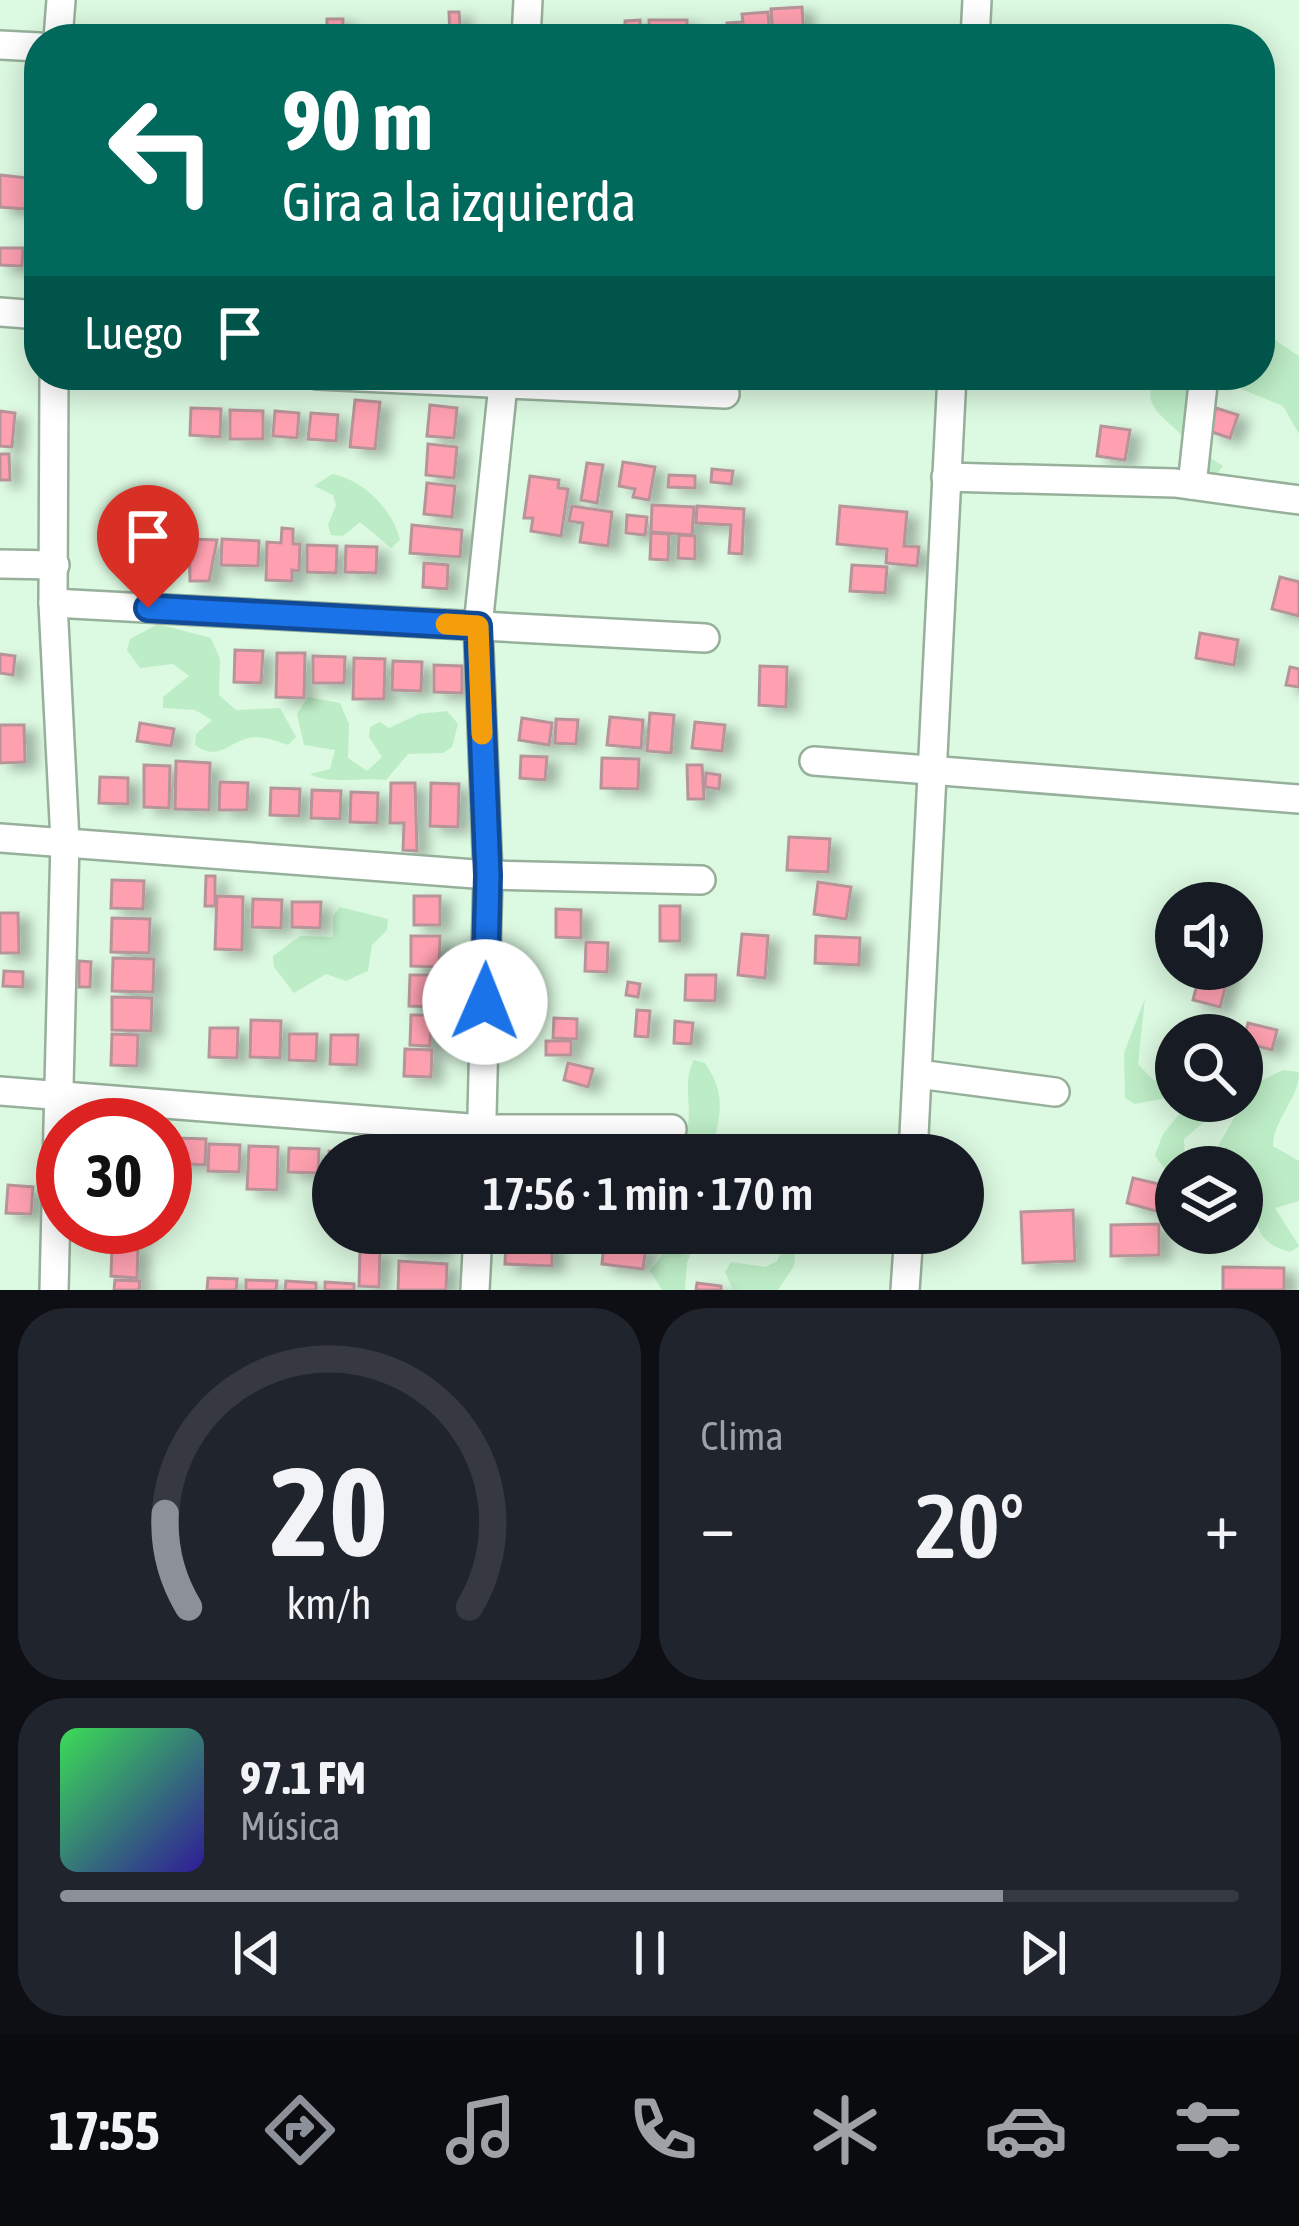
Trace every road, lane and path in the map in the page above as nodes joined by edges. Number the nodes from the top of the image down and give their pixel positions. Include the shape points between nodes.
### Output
1 (54, 390) edge
2 (503, 390) edge
3 (662, 390) edge
4 (951, 390) edge
5 (1202, 390) edge
6 (725, 394) dead end
7 (946, 477) junction
8 (1192, 485) junction
9 (1299, 500) edge
10 (0, 564) edge
11 (55, 565) junction
12 (53, 602) junction
13 (478, 626) junction
14 (705, 638) dead end
15 (814, 760) dead end
16 (936, 774) junction
17 (1299, 799) edge
18 (0, 838) edge
19 (65, 841) junction
20 (488, 875) junction
21 (701, 880) dead end
22 (918, 1074) junction
23 (0, 1090) edge
24 (1055, 1092) dead end
25 (60, 1093) junction
26 (672, 1129) dead end
27 (413, 1134) edge
28 (482, 1134) edge
29 (599, 1134) edge
30 (915, 1134) edge
31 (477, 1254) edge
32 (908, 1254) edge
33 (54, 1290) edge
34 (475, 1290) edge
35 (905, 1290) edge

1 - 11 street
2 - 13 street
3 - 6 street
4 - 7 street
5 - 8 street
7 - 8 street
7 - 16 street
8 - 9 street
10 - 11 street
11 - 12 street
12 - 13 street
12 - 19 street
13 - 14 street
13 - 20 street
15 - 16 street
16 - 17 street
16 - 22 street
18 - 19 street
19 - 20 street
19 - 25 street
20 - 21 street
20 - 28 street
22 - 24 street
22 - 30 street
23 - 25 street
25 - 27 street
25 - 33 street
26 - 29 street
31 - 34 street
32 - 35 street

